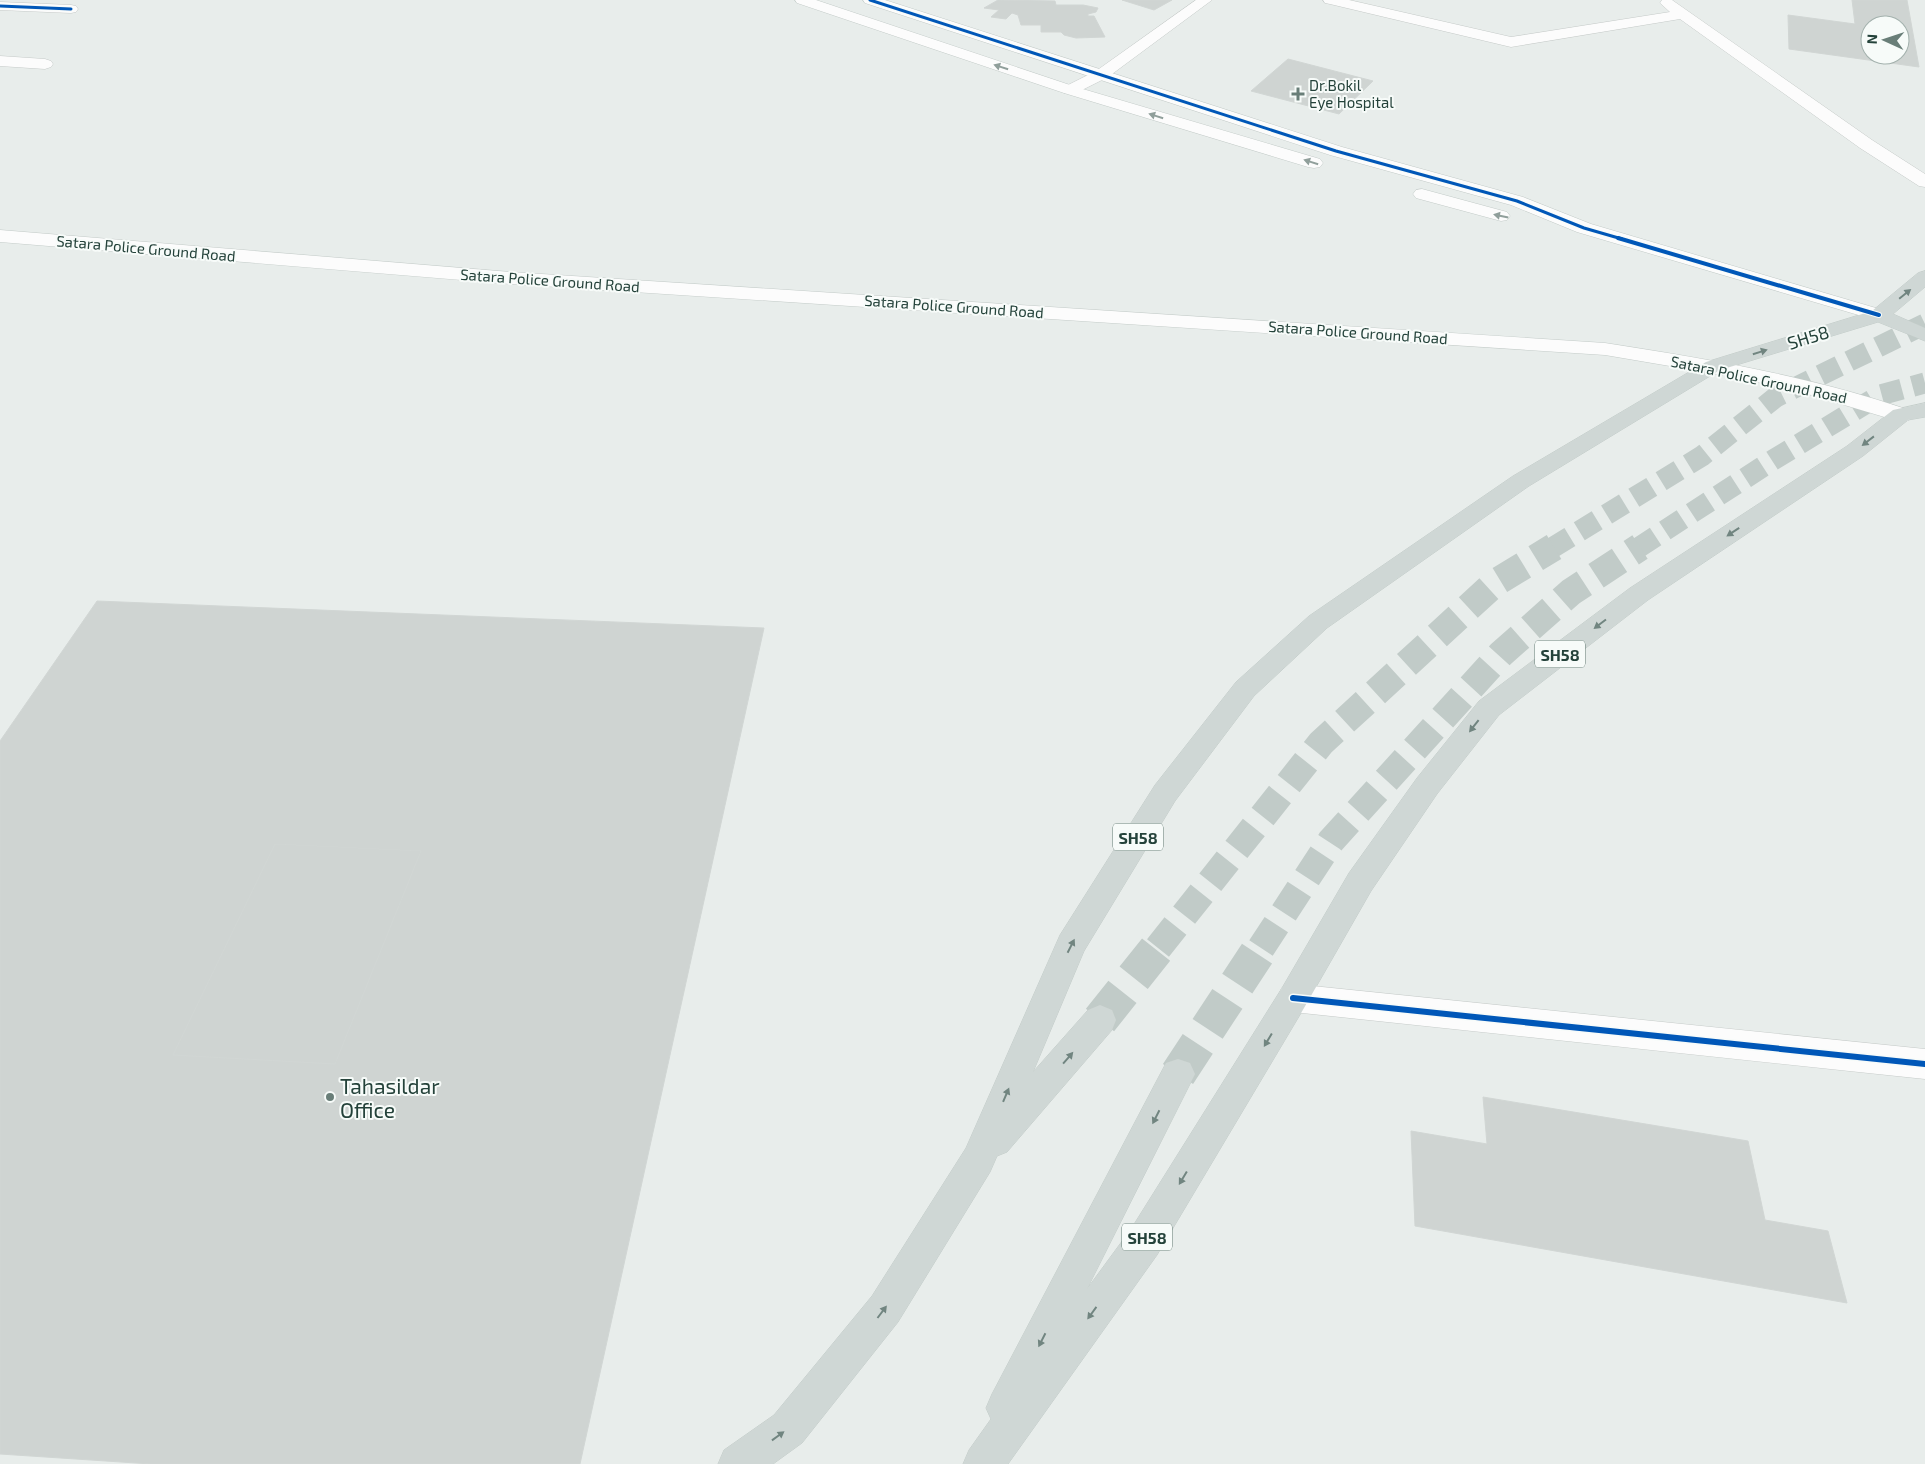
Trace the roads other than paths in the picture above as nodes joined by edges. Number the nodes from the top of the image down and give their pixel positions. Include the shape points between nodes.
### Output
1 (802, 0) edge
2 (870, 0) edge
3 (1205, 0) edge
4 (1330, 0) edge
5 (1662, 0) edge
6 (0, 6) edge
7 (71, 9) dead end
8 (1682, 14) junction
9 (0, 61) edge
10 (44, 64) dead end
11 (1102, 74) junction
12 (1070, 90) junction
13 (1334, 169) dead end
14 (1925, 182) edge
15 (1403, 189) dead end
16 (1584, 228) junction
17 (0, 236) edge
18 (1925, 277) edge
19 (1879, 315) junction
20 (1925, 335) edge
21 (1714, 366) junction
22 (1913, 413) edge
23 (1293, 998) junction
24 (1100, 1020) tunnel mouth
25 (1925, 1064) edge
26 (1178, 1074) tunnel mouth
27 (978, 1160) junction
28 (738, 1464) edge
29 (978, 1464) edge
30 (983, 1464) edge

12 -> 1 street
2 - 11 street
3 - 11 street
4 - 8 street via 1511,42
5 - 8 street
6 - 7 street
8 - 14 street
9 - 10 street
11 - 12 street
11 - 16 street via 1336,151 1517,201
13 -> 12 street
16 -> 15 street via 1502,216
16 - 19 street
17 - 21 street, Satara Police Ground Road via 512,278 1586,348
19 -> 18 main road
19 - 20 main road
21 -> 19 main road, SH58 / SH58
21 - 22 street, Satara Police Ground Road
27 -> 21 main road, SH58 / SH58 via 1071,945 1165,794 1245,689 1318,622 1521,481
22 -> 23 main road, SH58 / SH58 via 1639,594 1489,708 1427,786 1360,882
23 - 25 street
23 -> 30 main road, SH58 / SH58 via 1144,1242
27 -> 24 main road
26 -> 29 main road
28 -> 27 main road, SH58 / SH58 via 788,1429 885,1309

